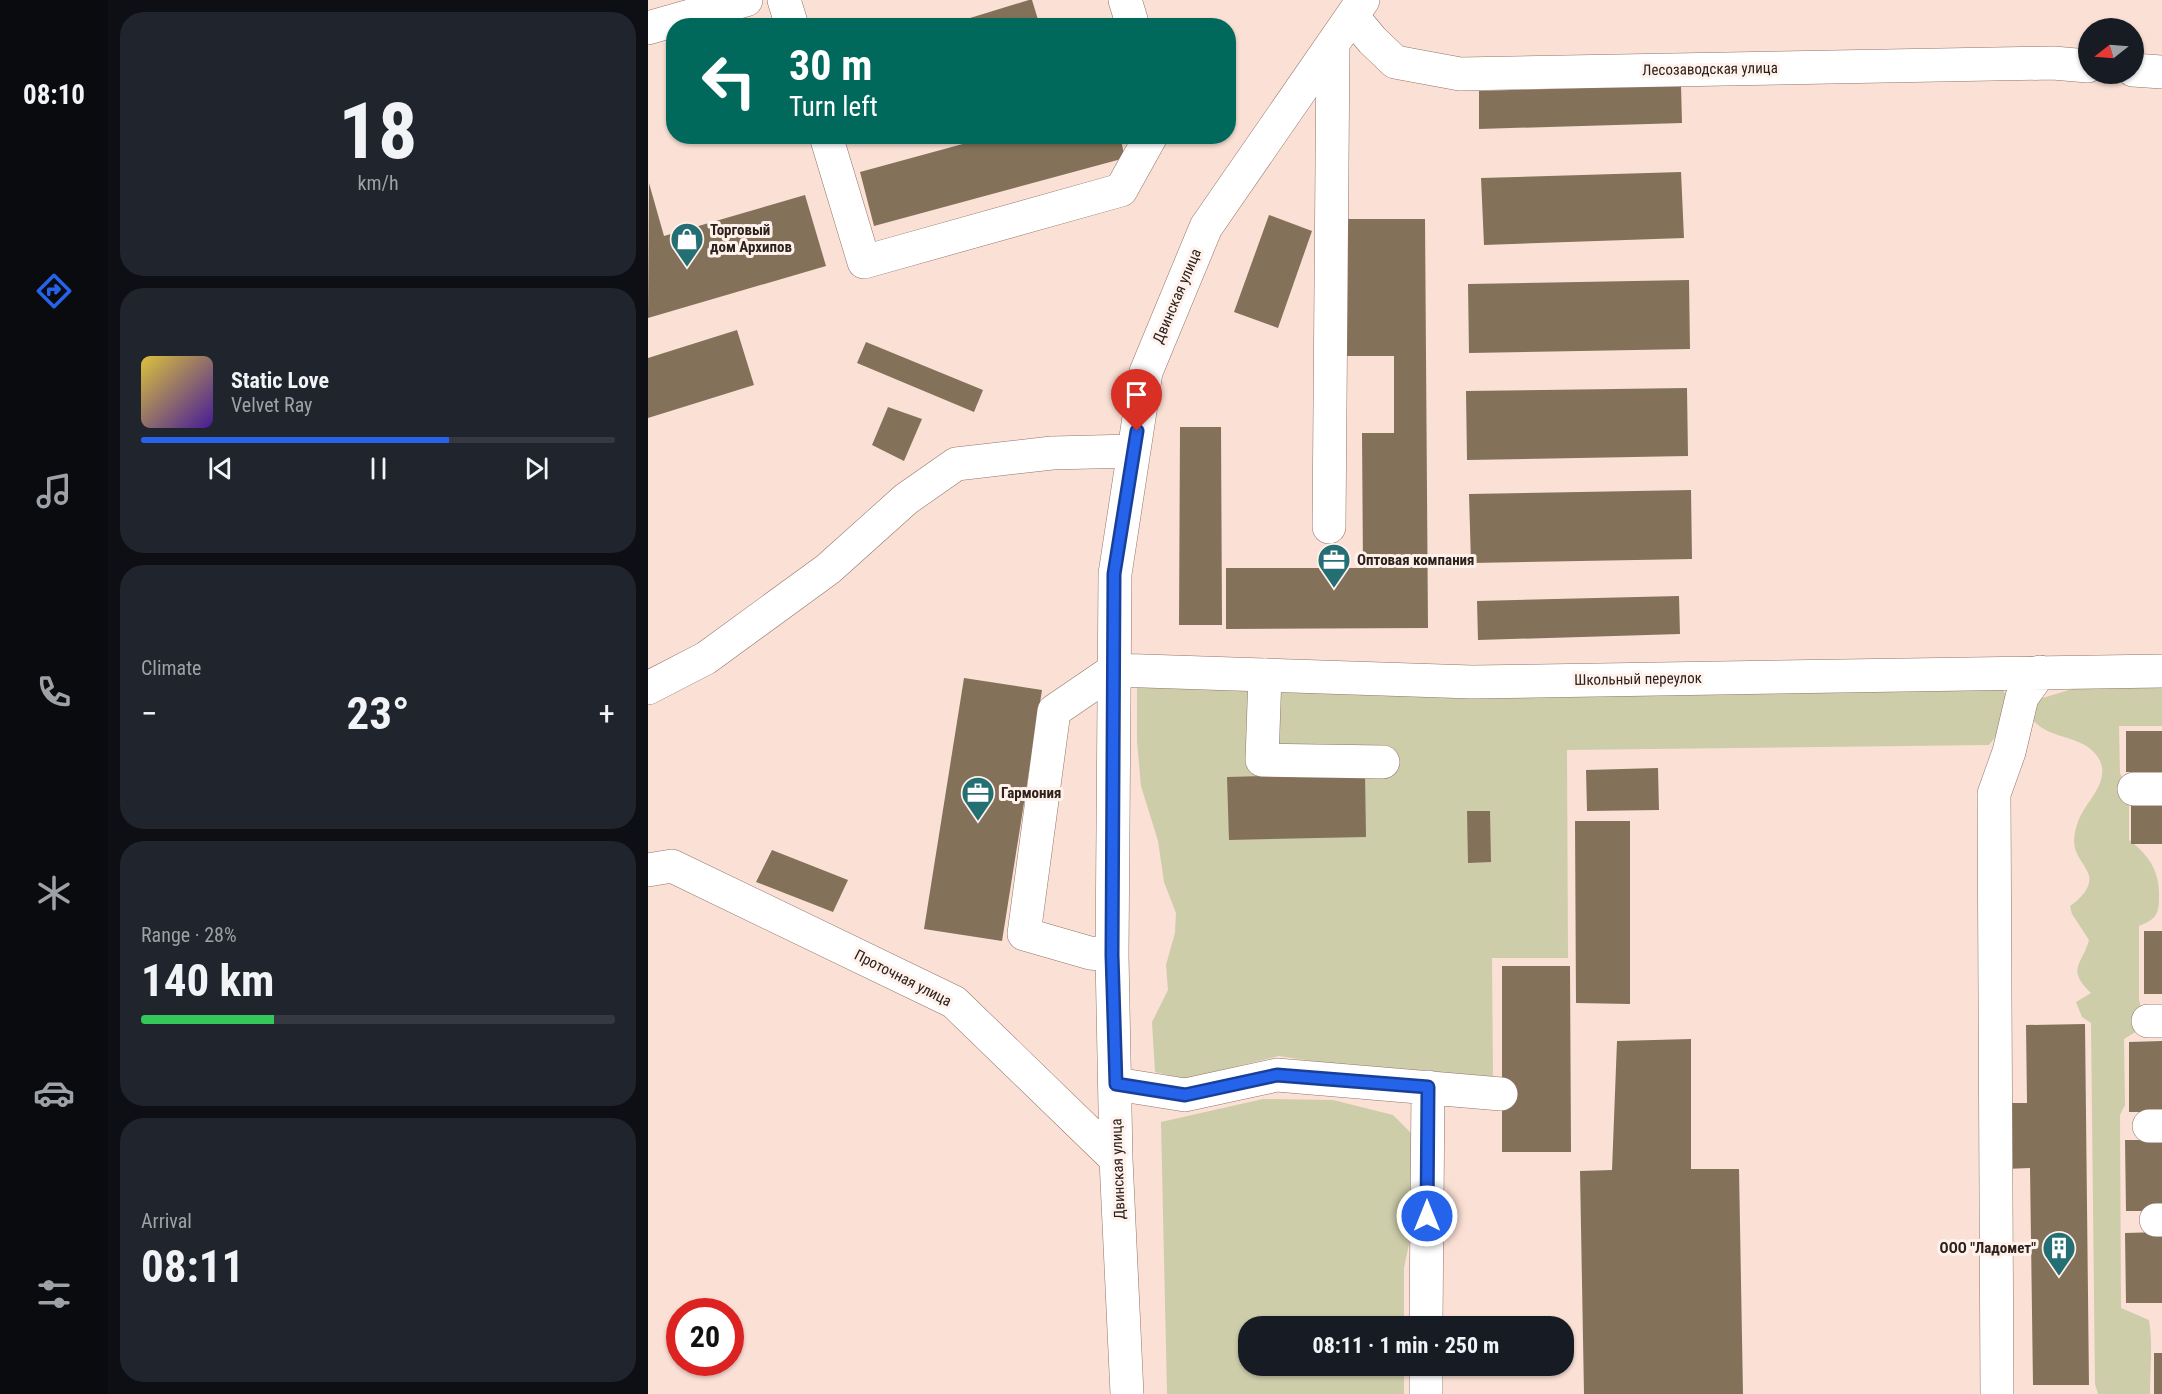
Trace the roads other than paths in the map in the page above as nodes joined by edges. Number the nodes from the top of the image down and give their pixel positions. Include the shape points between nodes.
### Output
1 (746, 0) edge
2 (784, 0) edge
3 (1125, 0) edge
4 (1358, 8) edge
5 (683, 18) edge
6 (790, 18) edge
7 (1130, 18) edge
8 (666, 23) edge
9 (648, 28) edge
10 (1333, 45) junction
11 (2078, 65) edge
12 (2144, 71) edge
13 (2162, 72) edge
14 (828, 144) edge
15 (1147, 144) edge
16 (1133, 451) junction
17 (1329, 526) dead end
18 (1114, 670) junction
19 (2162, 670) edge
20 (2040, 672) junction
21 (1265, 675) junction
22 (648, 688) edge
23 (1383, 762) dead end
24 (648, 870) edge
25 (1112, 955) junction
26 (1116, 1084) junction
27 (1428, 1087) junction
28 (1501, 1094) dead end
29 (1116, 1159) junction
30 (1426, 1316) edge
31 (1426, 1376) edge
32 (1127, 1394) edge
33 (1426, 1394) edge
34 (1997, 1394) edge

1 - 5 street
2 - 6 street
3 - 7 street
4 - 10 street, Двинская улица
4 - 11 street, Лесозаводская улица via 1372,40 1395,62 1460,74
8 - 9 street
10 - 16 street, Двинская улица via 1206,227 1146,372
10 - 17 street
12 - 13 street
14 - 15 street via 864,262 1121,190
16 - 18 street, Двинская улица via 1114,574
16 - 22 street via 1052,453 956,464 906,499 828,568 706,658
18 - 21 street, Школьный переулок
18 - 25 street, Двинская улица
18 - 25 street via 1054,711 1024,934
19 - 20 street, Школьный переулок
20 - 21 street, Школьный переулок via 1472,682
20 - 34 street via 2022,697 1994,794
21 - 23 street via 1262,760
24 - 29 street, Проточная улица via 672,866 954,1002
25 - 26 street, Двинская улица
26 - 27 street via 1185,1095 1277,1075
26 - 29 street, Двинская улица
27 - 28 street
27 - 30 street
29 - 32 street, Двинская улица
31 - 33 street

